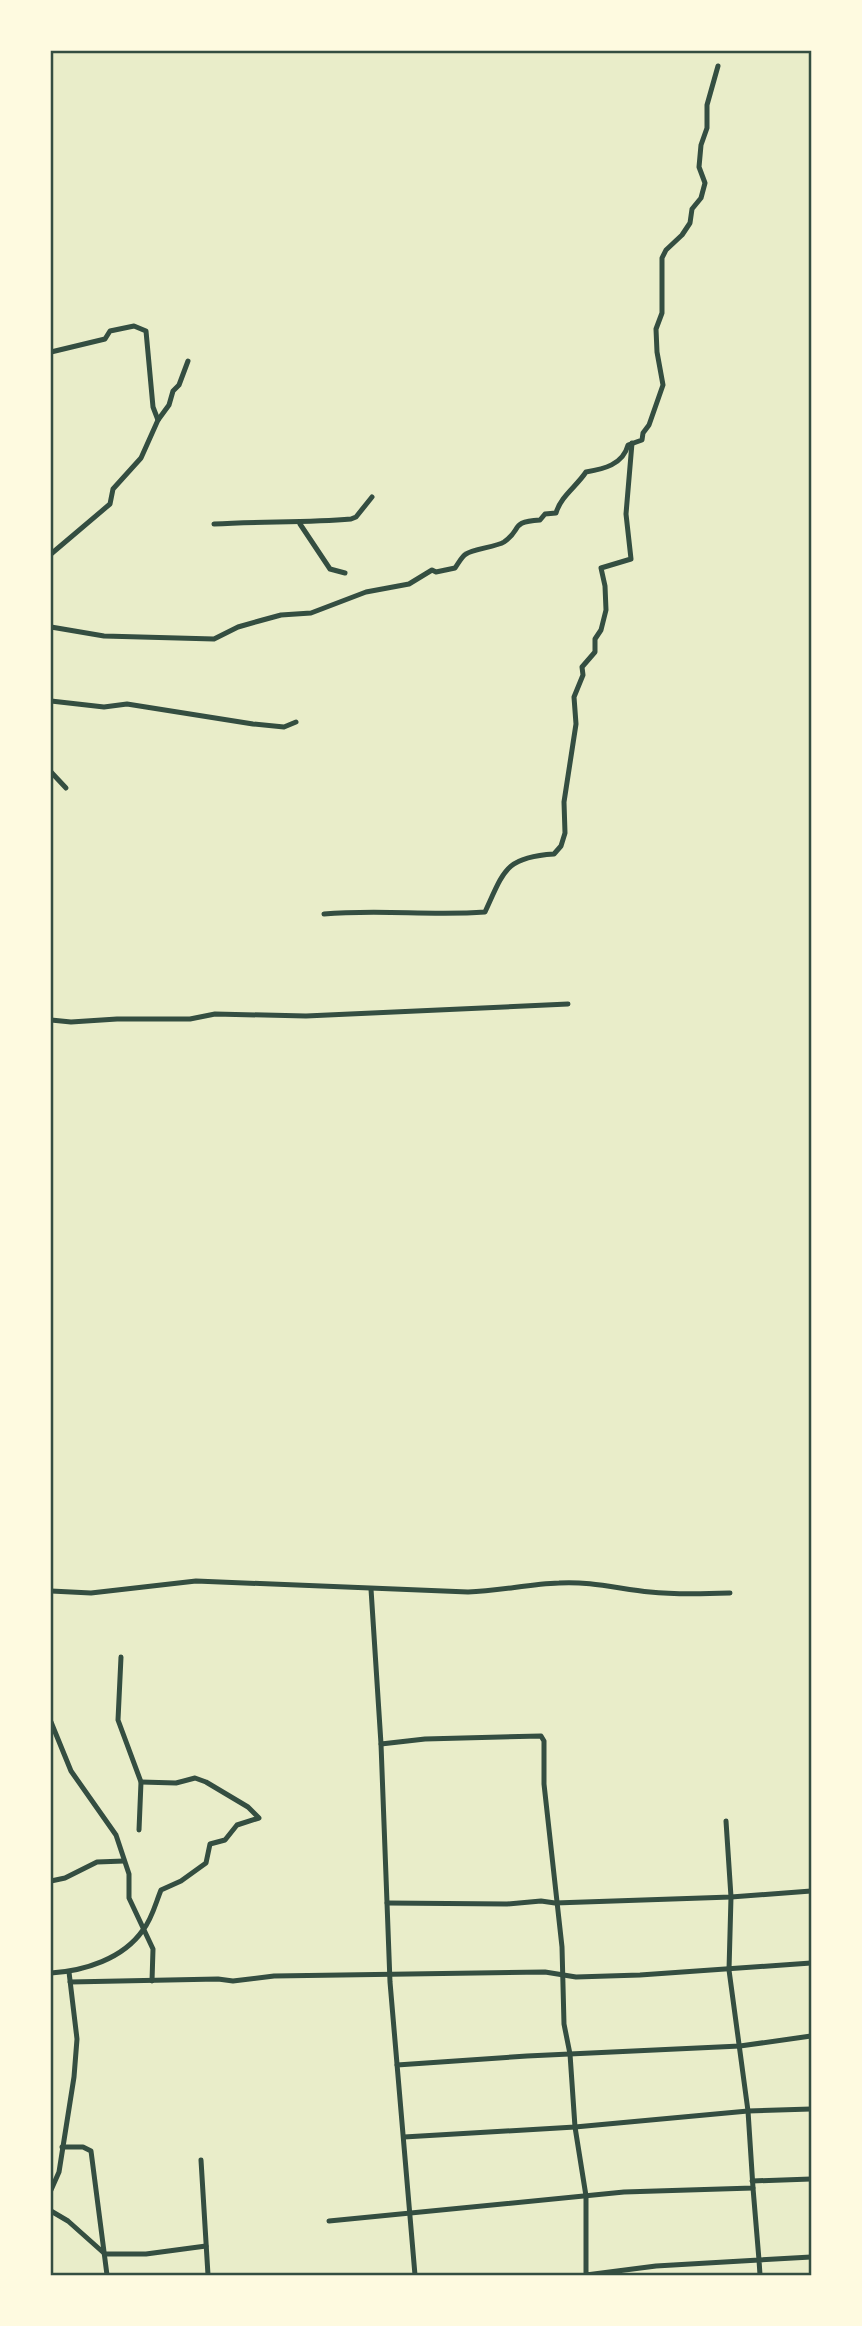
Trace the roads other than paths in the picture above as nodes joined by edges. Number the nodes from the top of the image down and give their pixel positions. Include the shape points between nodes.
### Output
1 (718, 66) dead end
2 (51, 352) edge
3 (188, 361) dead end
4 (158, 420) junction
5 (632, 443) junction
6 (372, 496) dead end
7 (214, 524) dead end
8 (300, 524) junction
9 (51, 554) edge
10 (345, 573) dead end
11 (51, 627) edge
12 (51, 701) edge
13 (296, 722) dead end
14 (51, 772) edge
15 (66, 788) dead end
16 (324, 914) dead end
17 (568, 1004) dead end
18 (51, 1020) edge
19 (372, 1589) junction
20 (51, 1591) edge
21 (730, 1593) dead end
22 (121, 1657) dead end
23 (51, 1722) edge
24 (381, 1744) junction
25 (141, 1782) junction
26 (726, 1821) dead end
27 (139, 1830) dead end
28 (124, 1861) junction
29 (51, 1881) edge
30 (811, 1891) edge
31 (732, 1897) junction
32 (387, 1903) junction
33 (555, 1903) junction
34 (144, 1930) junction
35 (811, 1963) edge
36 (729, 1970) junction
37 (69, 1972) junction
38 (51, 1973) edge
39 (563, 1974) junction
40 (390, 1975) junction
41 (152, 1981) junction
42 (70, 1982) junction
43 (811, 2036) edge
44 (737, 2046) junction
45 (570, 2054) junction
46 (397, 2065) junction
47 (811, 2109) edge
48 (748, 2111) junction
49 (575, 2127) junction
50 (404, 2137) junction
51 (62, 2147) junction
52 (201, 2160) dead end
53 (811, 2179) edge
54 (752, 2185) junction
55 (51, 2190) edge
56 (586, 2196) junction
57 (51, 2211) edge
58 (410, 2211) junction
59 (329, 2221) dead end
60 (206, 2246) junction
61 (105, 2254) junction
62 (811, 2256) edge
63 (759, 2260) junction
64 (107, 2275) edge
65 (208, 2275) edge
66 (415, 2275) edge
67 (760, 2275) edge

1 - 5 street via 701,145 699,167 705,183 701,198 692,209 690,223 662,258 662,313 656,329 663,385 642,440
2 - 4 street via 105,339 110,331 134,327 146,331
3 - 4 street
4 - 9 street via 141,458 113,489 110,504
5 - 11 street via 610,467 586,472 556,513 518,524 502,543 466,554 456,568 432,570 409,584 366,592 311,613 266,619 214,639 104,636
5 - 16 street via 626,514 631,559 601,568 606,610 595,652 582,667 574,697 576,724 561,846 554,854 531,855 513,864 503,873 485,912
6 - 8 street via 351,519
7 - 8 street
8 - 10 street via 330,569
12 - 13 street via 104,707 127,704 284,727
14 - 15 street
17 - 18 street via 306,1016
19 - 20 street via 196,1581 91,1593
19 - 21 street via 478,1592 559,1583 658,1593
19 - 24 street
22 - 25 street via 118,1720
23 - 28 street via 71,1772 116,1835
24 - 32 street
24 - 33 street via 541,1736
25 - 27 street
25 - 34 street via 176,1783 195,1778 259,1818 237,1825 225,1840 211,1844 205,1863 161,1890
26 - 31 street
28 - 29 street via 97,1862
28 - 34 street via 130,1898
30 - 31 street
31 - 33 street
31 - 36 street
32 - 33 street
32 - 40 street
33 - 39 street
34 - 37 street via 117,1956
34 - 41 street via 153,1950
35 - 36 street
36 - 39 street
36 - 44 street
37 - 38 street
37 - 42 street
39 - 40 street
39 - 45 street
40 - 41 street
40 - 46 street
41 - 42 street
42 - 51 street via 78,2039
43 - 44 street
44 - 45 street
44 - 48 street
45 - 46 street
45 - 49 street
46 - 50 street
47 - 48 street
48 - 49 street
48 - 54 street
49 - 50 street
49 - 56 street
50 - 58 street
51 - 55 street
51 - 61 street via 91,2151
52 - 60 street
53 - 54 street
54 - 56 street
54 - 63 street
56 - 58 street
56 - 63 street via 586,2275
57 - 61 street
58 - 59 street
58 - 66 street
60 - 61 street
60 - 65 street
61 - 64 street
62 - 63 street
63 - 67 street

